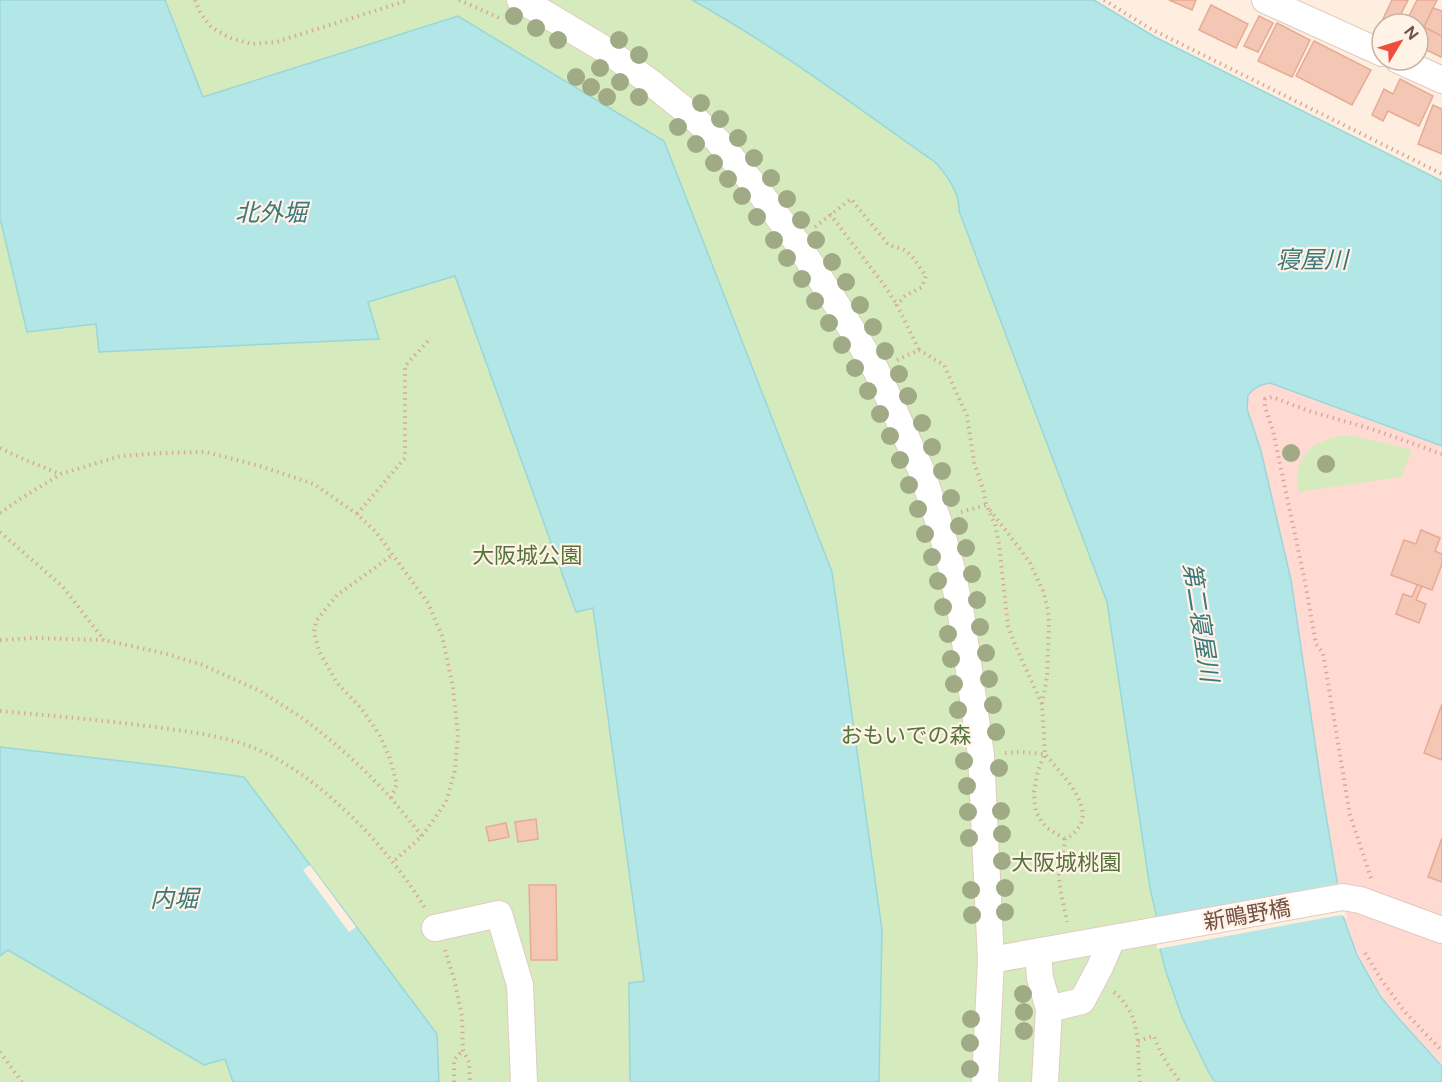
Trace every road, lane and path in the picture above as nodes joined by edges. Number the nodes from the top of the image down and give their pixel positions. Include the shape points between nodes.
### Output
1 (195, 0) edge
2 (409, 0) edge
3 (459, 0) edge
4 (1104, 0) edge
5 (1265, 0) edge
6 (515, 12) edge
7 (1370, 48) edge
8 (1424, 72) edge
9 (1442, 80) edge
10 (1442, 174) edge
11 (830, 214) junction
12 (795, 241) junction
13 (897, 306) junction
14 (428, 341) dead end
15 (919, 350) junction
16 (892, 351) dead end
17 (896, 360) junction
18 (901, 368) dead end
19 (0, 448) edge
20 (1442, 454) edge
21 (61, 474) junction
22 (957, 502) dead end
23 (986, 504) junction
24 (960, 512) junction
25 (0, 513) edge
26 (357, 514) junction
27 (963, 522) dead end
28 (0, 532) edge
29 (393, 554) junction
30 (0, 640) edge
31 (104, 640) junction
32 (1042, 704) junction
33 (0, 711) edge
34 (981, 754) junction
35 (1045, 754) junction
36 (391, 798) junction
37 (422, 836) junction
38 (1065, 839) junction
39 (393, 862) junction
40 (1366, 889) junction
41 (1067, 923) dead end
42 (435, 928) junction
43 (1442, 930) edge
44 (1122, 937) junction
45 (1038, 952) junction
46 (1365, 953) dead end
47 (991, 960) junction
48 (1111, 989) dead end
49 (1049, 1009) junction
50 (1138, 1041) junction
51 (463, 1050) junction
52 (1442, 1051) edge
53 (0, 1052) edge
54 (22, 1082) edge
55 (454, 1082) edge
56 (470, 1082) edge
57 (524, 1082) edge
58 (985, 1082) edge
59 (1045, 1082) edge
60 (1140, 1082) edge
61 (1180, 1082) edge

1 - 2 path via 211,27 252,44 276,42
3 - 6 path
4 - 10 path via 1149,28
5 - 7 street
6 - 12 street via 542,12 609,52 691,115 755,186
8 - 9 street
11 - 12 path
11 - 13 path
11 - 13 path via 851,199 887,243 909,254 926,276 922,287
12 - 34 street via 876,370 921,470 951,566
13 - 15 path
14 - 26 path via 405,366 405,458
15 - 17 path
15 - 23 path via 944,364 968,416 974,462
16 - 17 path
17 - 18 path
19 - 21 path
20 - 40 path via 1272,397 1265,399 1316,644 1323,653
21 - 25 path
21 - 26 path via 121,456 206,452 314,484
22 - 24 path
23 - 24 path
23 - 32 path via 999,544 1008,626
23 - 32 path via 1030,563 1043,591 1049,621
24 - 27 path
26 - 29 path
28 - 31 path via 63,587
29 - 36 path via 337,595 316,621 314,632 337,683 379,734 397,784
29 - 37 path via 428,603 442,636 458,735 455,770 446,802
30 - 31 path
31 - 36 path via 203,665 260,691 334,743
32 - 35 path
33 - 39 path via 120,722 204,734 242,744 274,758 310,782 360,825
34 - 35 path
34 - 47 street
35 - 38 path via 1034,792 1036,812 1047,828
35 - 38 path via 1079,798 1081,822
36 - 37 path
37 - 39 path
38 - 41 path via 1059,872
39 - 42 path
40 - 43 street, 新鴫野橋
40 - 44 street, 新鴫野橋 via 1343,897
42 - 51 path via 454,979 462,1016
42 - 57 street via 500,914 520,985
44 - 45 street, 新鴫野橋
44 - 49 street via 1082,1001
45 - 47 street, 新鴫野橋
45 - 49 street
46 - 52 path via 1404,1011
47 - 58 street
48 - 50 path via 1128,1006
49 - 59 street
50 - 60 path
50 - 61 path via 1154,1036
51 - 55 path via 454,1060
51 - 56 path via 469,1062
53 - 54 path

